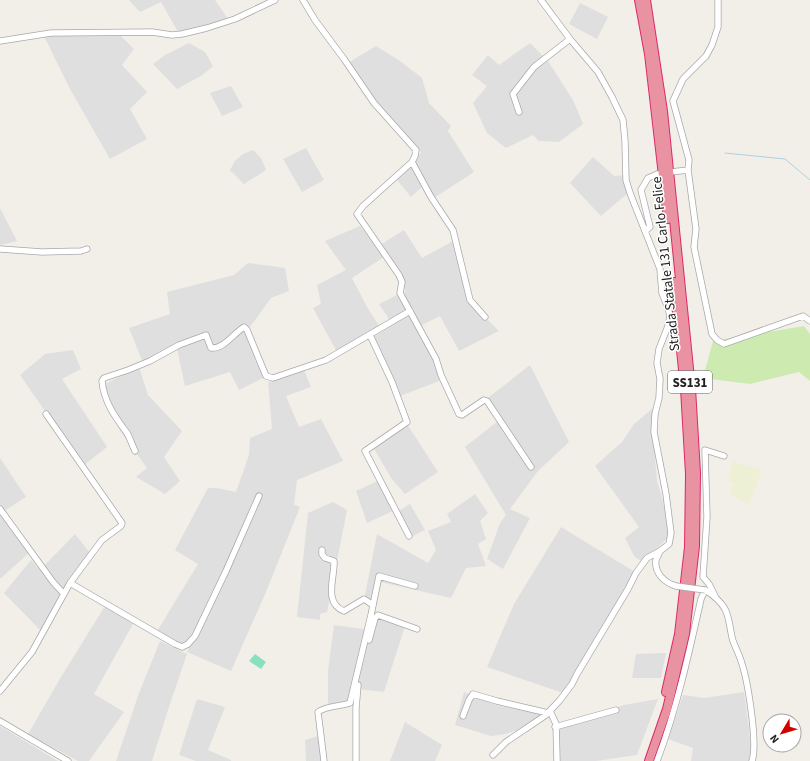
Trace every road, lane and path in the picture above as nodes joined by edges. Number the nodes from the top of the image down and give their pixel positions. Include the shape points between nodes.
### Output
1 (275, 0) edge
2 (303, 0) edge
3 (541, 0) edge
4 (639, 0) edge
5 (646, 0) edge
6 (718, 0) edge
7 (570, 39) junction
8 (0, 41) edge
9 (519, 112) dead end
10 (412, 162) junction
11 (688, 170) junction
12 (671, 172) dead end
13 (660, 173) dead end
14 (645, 231) junction
15 (0, 249) edge
16 (87, 249) dead end
17 (410, 310) junction
18 (485, 317) dead end
19 (810, 321) edge
20 (370, 335) junction
21 (46, 414) dead end
22 (135, 451) dead end
23 (724, 456) dead end
24 (532, 467) dead end
25 (259, 496) dead end
26 (0, 509) edge
27 (409, 536) dead end
28 (322, 550) dead end
29 (660, 551) junction
30 (70, 583) junction
31 (415, 586) dead end
32 (705, 590) junction
33 (64, 594) junction
34 (715, 596) junction
35 (373, 605) junction
36 (417, 629) dead end
37 (0, 690) edge
38 (616, 710) dead end
39 (549, 712) junction
40 (463, 716) dead end
41 (0, 721) edge
42 (556, 728) junction
43 (492, 755) dead end
44 (58, 758) edge
45 (68, 761) edge
46 (324, 761) edge
47 (356, 761) edge
48 (557, 761) edge
49 (643, 761) edge
50 (649, 761) edge
51 (657, 761) edge
52 (752, 761) edge

1 - 8 street via 235,19 182,34 51,33
2 - 10 street via 314,20 374,103 416,150
3 - 7 street
4 - 49 highway, Strada Statale 131 Carlo Felice / SS131 via 650,61 670,241 685,389 690,474 689,547 679,634 662,709
5 - 50 highway, Strada Statale 131 Carlo Felice / SS131 via 663,111 691,388 696,473 695,546 685,634 667,709
6 - 11 street via 718,27 712,45 706,56 683,79 673,101 689,160
7 - 9 street via 534,67 513,94
7 - 14 street via 598,72 622,120 626,180
10 - 17 street via 357,214 399,275 402,282 400,292
10 - 18 street via 453,230 470,300
11 - 12 street
11 - 19 street via 696,229 694,247 712,334 724,344 803,316
13 - 14 street via 648,178 641,190 650,227
14 - 29 street via 660,269 662,293 670,316 657,363 660,379 654,432 671,533 669,544
15 - 16 street via 42,252
17 - 20 street
17 - 24 street via 436,359 459,414 462,415 484,400 487,401
20 - 22 street via 326,360 273,378 266,376 244,327 222,346 214,349 211,348 206,335 179,345 150,361 104,378 103,389 108,404 128,434
20 - 27 street via 407,422 365,451
21 - 30 street via 122,522 121,526 102,540
23 - 34 street via 705,450 707,517 703,577
25 - 30 street via 195,636 182,647
26 - 33 street
28 - 35 street via 325,558 334,561 331,593 338,608 344,611 364,599
29 - 32 street, bridge via 656,560 657,570 663,579 676,586
29 - 39 street via 647,558 636,573 572,684
30 - 33 street
31 - 35 street via 379,576
32 - 34 street
32 - 51 street via 688,659
33 - 37 street via 32,652
34 - 52 street via 724,608 730,624 747,687 754,739
35 - 46 street via 350,703 325,707 318,712
36 - 47 street via 378,615 375,618 357,690
38 - 42 street
39 - 40 street via 473,694
39 - 42 street
39 - 43 street
41 - 44 street
42 - 48 street
44 - 45 street

